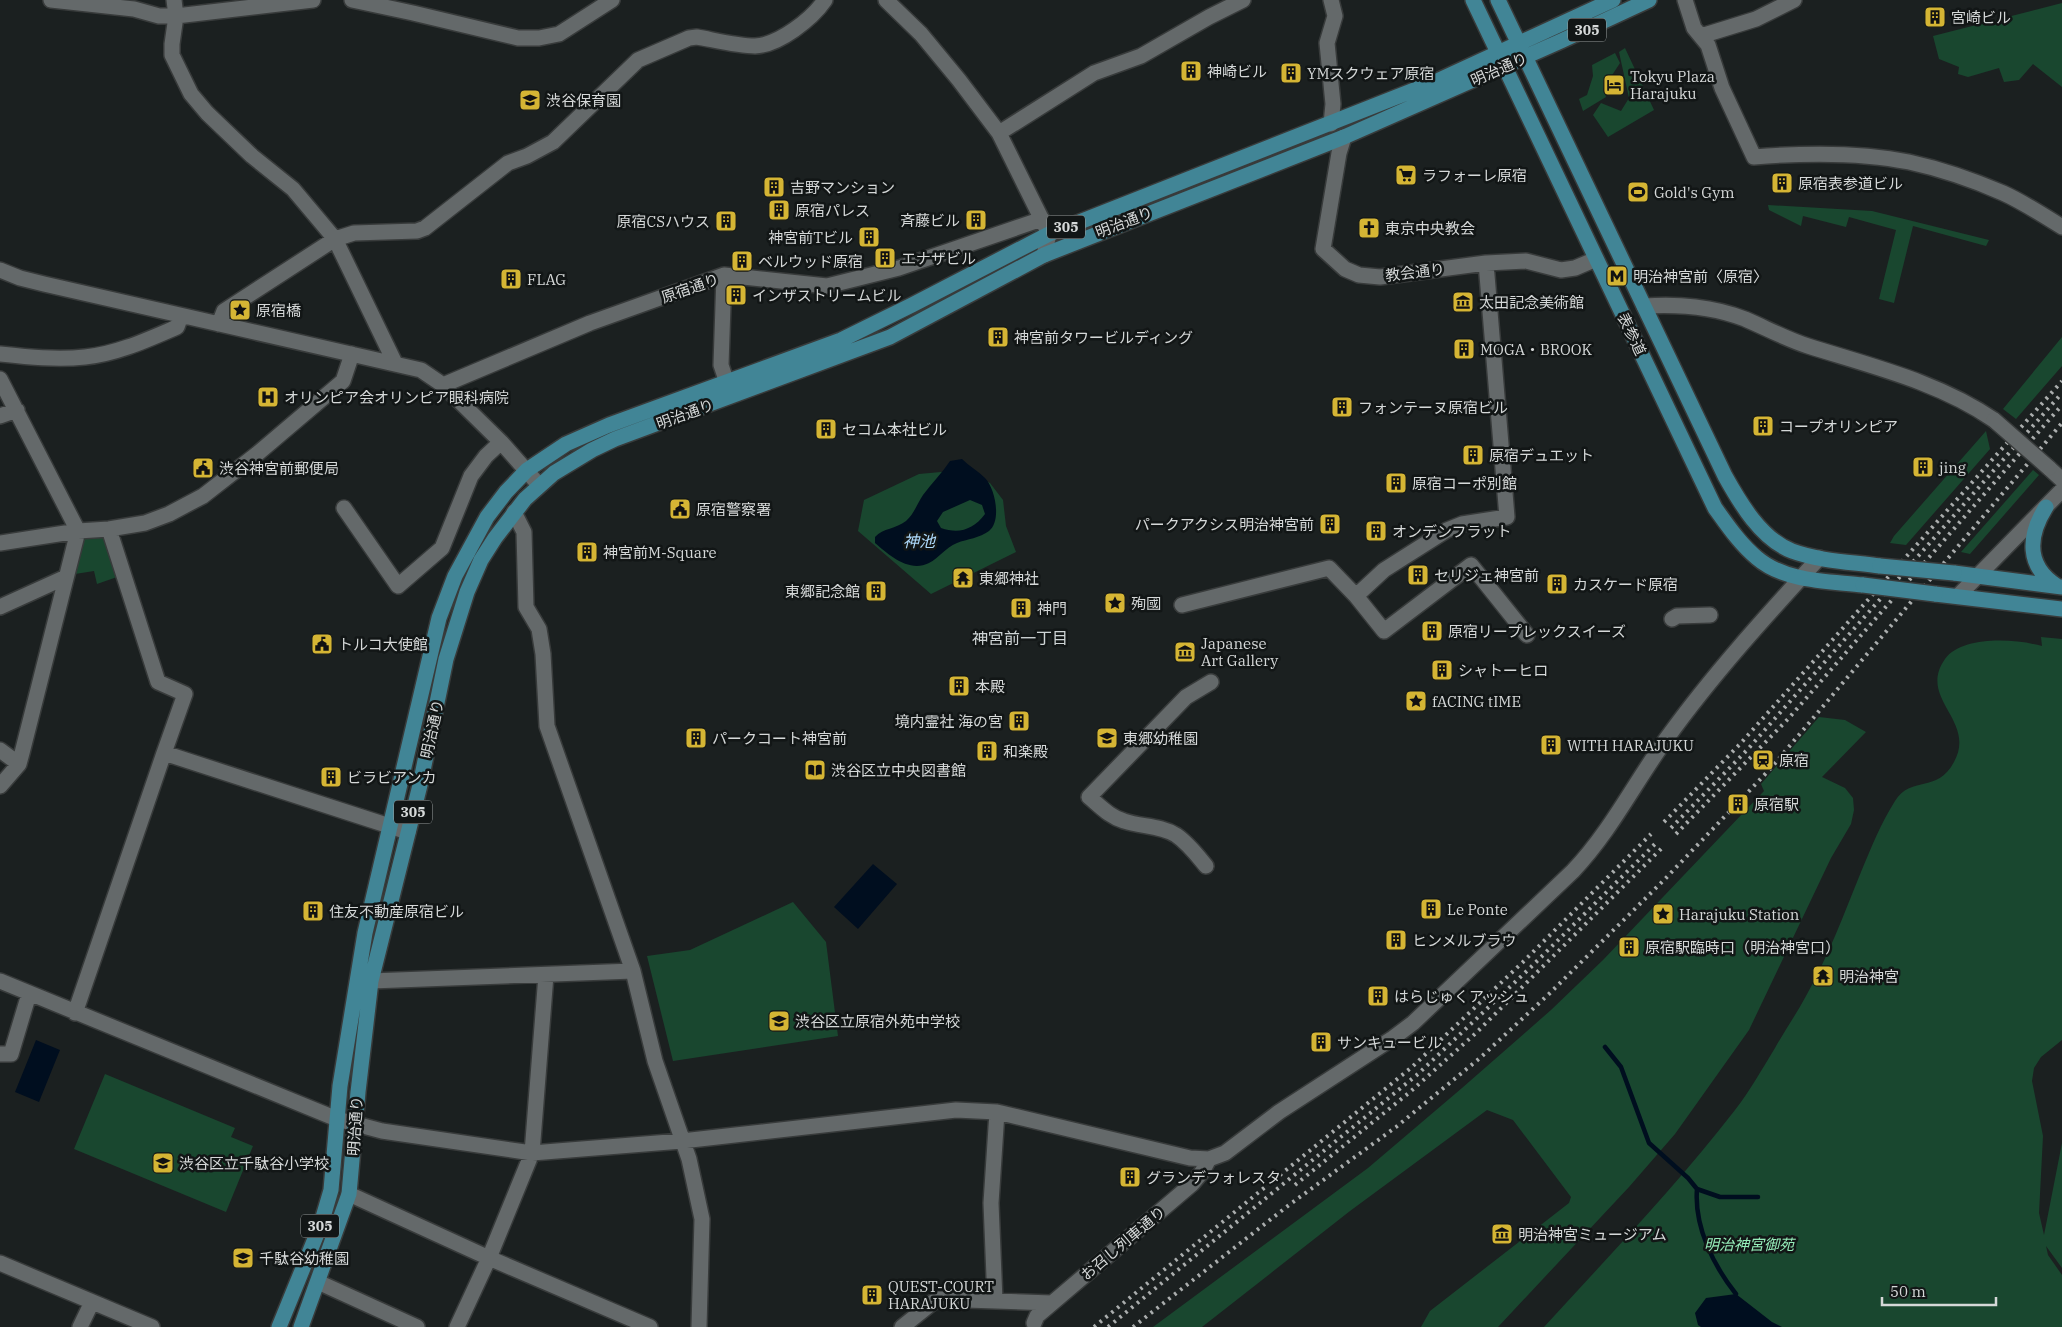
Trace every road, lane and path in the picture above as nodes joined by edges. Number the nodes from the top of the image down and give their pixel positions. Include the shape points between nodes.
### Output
1 (51, 0) edge
2 (174, 0) edge
3 (313, 0) edge
4 (352, 0) edge
5 (612, 0) edge
6 (825, 0) edge
7 (886, 0) edge
8 (1243, 0) edge
9 (1331, 0) edge
10 (1473, 0) edge
11 (1498, 0) edge
12 (1613, 0) edge
13 (1649, 0) edge
14 (1685, 0) edge
15 (1794, 0) edge
16 (416, 6) edge
17 (176, 16) junction
18 (1701, 36) junction
19 (1522, 51) junction
20 (1502, 60) junction
21 (1330, 124) junction
22 (999, 133) junction
23 (1344, 137) junction
24 (1042, 220) junction
25 (2062, 227) edge
26 (1049, 234) junction
27 (335, 239) junction
28 (1044, 255) junction
29 (1596, 259) junction
30 (1486, 262) junction
31 (0, 270) edge
32 (724, 275) junction
33 (1644, 306) junction
34 (181, 316) junction
35 (219, 324) junction
36 (0, 354) edge
37 (352, 354) junction
38 (395, 363) junction
39 (0, 379) edge
40 (726, 380) junction
41 (443, 385) junction
42 (17, 410) junction
43 (0, 416) edge
44 (502, 442) junction
45 (527, 470) junction
46 (2062, 480) edge
47 (539, 485) junction
48 (2062, 490) edge
49 (2046, 507) junction
50 (344, 508) dead end
51 (514, 512) junction
52 (110, 530) junction
53 (78, 531) junction
54 (0, 543) edge
55 (1819, 558) junction
56 (1978, 575) junction
57 (66, 577) junction
58 (1801, 578) junction
59 (2060, 587) edge
60 (1356, 596) junction
61 (1958, 596) junction
62 (1182, 605) dead end
63 (0, 607) edge
64 (2062, 609) edge
65 (1710, 615) dead end
66 (1672, 619) dead end
67 (1527, 635) dead end
68 (1211, 682) dead end
69 (0, 750) edge
70 (164, 753) junction
71 (19, 764) junction
72 (0, 786) edge
73 (390, 826) junction
74 (408, 832) junction
75 (1206, 866) dead end
76 (633, 972) junction
77 (546, 974) junction
78 (0, 981) edge
79 (371, 981) junction
80 (29, 994) junction
81 (75, 1013) junction
82 (0, 1054) edge
83 (997, 1112) junction
84 (336, 1119) junction
85 (356, 1126) junction
86 (682, 1141) junction
87 (532, 1153) junction
88 (1209, 1159) junction
89 (349, 1194) junction
90 (489, 1258) junction
91 (0, 1263) edge
92 (318, 1282) junction
93 (995, 1301) junction
94 (92, 1302) junction
95 (1052, 1303) junction
96 (1034, 1323) dead end
97 (80, 1327) edge
98 (152, 1327) edge
99 (279, 1327) edge
100 (301, 1327) edge
101 (417, 1327) edge
102 (457, 1327) edge
103 (650, 1327) edge
104 (699, 1327) edge
105 (902, 1327) edge

1 - 17 street
2 - 17 street
3 - 17 street
4 - 16 street
5 - 16 street via 559,34 538,38 518,38
6 - 27 street via 809,18 780,39 755,46 689,38 638,60 553,142 508,163 425,228 354,233
7 - 22 street via 927,42
8 - 22 street via 1141,56 1094,73
9 - 21 street via 1335,16 1327,43 1332,104
10 - 20 main road, 表参道
11 - 19 main road, 表参道
12 - 19 main road, 明治通り / 305
13 - 19 main road, 明治通り / 305
14 - 18 street via 1694,28
15 - 18 street via 1756,19
17 - 27 street via 172,55 191,94 206,113 293,190
18 - 25 street via 1708,44 1722,88 1754,157 1843,156 1908,162 2003,193
19 - 20 main road, 明治通り / 305
19 - 33 main road, 表参道
20 - 21 main road, 明治通り / 305
20 - 23 main road, 明治通り / 305
20 - 29 main road, 表参道
21 - 26 main road, 明治通り / 305
22 - 24 street
23 - 28 main road, 明治通り / 305
23 - 30 street, 教会通り via 1323,249 1346,269 1359,275 1380,277
24 - 26 street
24 - 32 street, 原宿通り via 899,268 827,286
26 - 28 street
26 - 40 main road, 明治通り / 305 via 841,340
27 - 35 street via 224,311
27 - 38 street
28 - 47 main road, 明治通り / 305 via 890,337 615,439 574,460
29 - 30 street, 教会通り via 1561,270 1526,262
29 - 58 main road, 表参道 via 1715,508 1757,558 1774,569
30 - 60 street via 1508,517 1462,524 1447,530 1384,570
31 - 34 street via 20,278
32 - 40 street via 721,365
32 - 41 street, 原宿通り via 589,324
33 - 46 street, bridge via 1699,306 1744,319 1792,341 1889,370 1994,420
33 - 55 main road, 表参道 via 1725,476 1742,504 1780,544
34 - 35 street
34 - 36 street via 177,327 142,343 86,357
35 - 37 street
37 - 38 street
37 - 52 street via 343,381 202,496 145,523
38 - 41 street via 421,370
39 - 42 street
40 - 45 main road, 明治通り / 305 via 585,434
41 - 44 street
42 - 43 street
42 - 53 street
44 - 45 street
44 - 50 street via 471,476 442,548 398,586
45 - 47 street
45 - 73 main road, 明治通り / 305 via 487,517 455,576 439,618
47 - 51 main road, 明治通り / 305
48 - 49 street
49 - 56 street
49 - 59 main road via 2036,526 2033,551 2042,574
51 - 74 main road, 明治通り / 305 via 481,560 458,616
51 - 76 street via 524,532 526,607 539,629 543,654 547,726
52 - 53 street
52 - 70 street via 158,682 185,694
53 - 54 street
53 - 57 street
55 - 56 main road, 表参道, bridge
55 - 58 street
56 - 59 main road, 表参道
56 - 61 street
57 - 63 street
57 - 71 street
58 - 61 main road, 表参道, bridge
58 - 88 street via 1677,724 1609,828 1573,871 1412,1023 1279,1112 1225,1153
60 - 62 street via 1329,568
60 - 67 street via 1384,631 1471,565
61 - 64 main road, 表参道
65 - 66 street
68 - 75 street via 1186,697 1089,797 1114,818 1175,834
69 - 71 street
70 - 73 street
70 - 81 street
71 - 72 street
73 - 74 street
73 - 84 main road, 明治通り / 305 via 365,933
74 - 79 main road, 明治通り / 305
76 - 77 street
76 - 86 street via 655,1061
77 - 79 street
77 - 87 street
78 - 80 street
79 - 85 main road, 明治通り / 305
80 - 81 street
80 - 82 street via 11,1054
81 - 84 street
83 - 86 street via 956,1110
83 - 88 street via 1190,1158
83 - 93 street via 991,1203
84 - 85 street
84 - 99 main road, 明治通り / 305 via 331,1190 321,1224
85 - 87 street
85 - 89 main road, 明治通り / 305
86 - 87 street
86 - 104 street via 702,1219
87 - 90 street
88 - 95 street, お召し列車通り via 1192,1184 1174,1201
89 - 90 street
89 - 92 main road, 明治通り / 305
90 - 102 street
90 - 103 street
91 - 94 street
92 - 100 main road, 明治通り / 305
92 - 101 street
93 - 95 street
93 - 105 street via 937,1299
94 - 97 street
94 - 98 street
95 - 96 street, お召し列車通り

